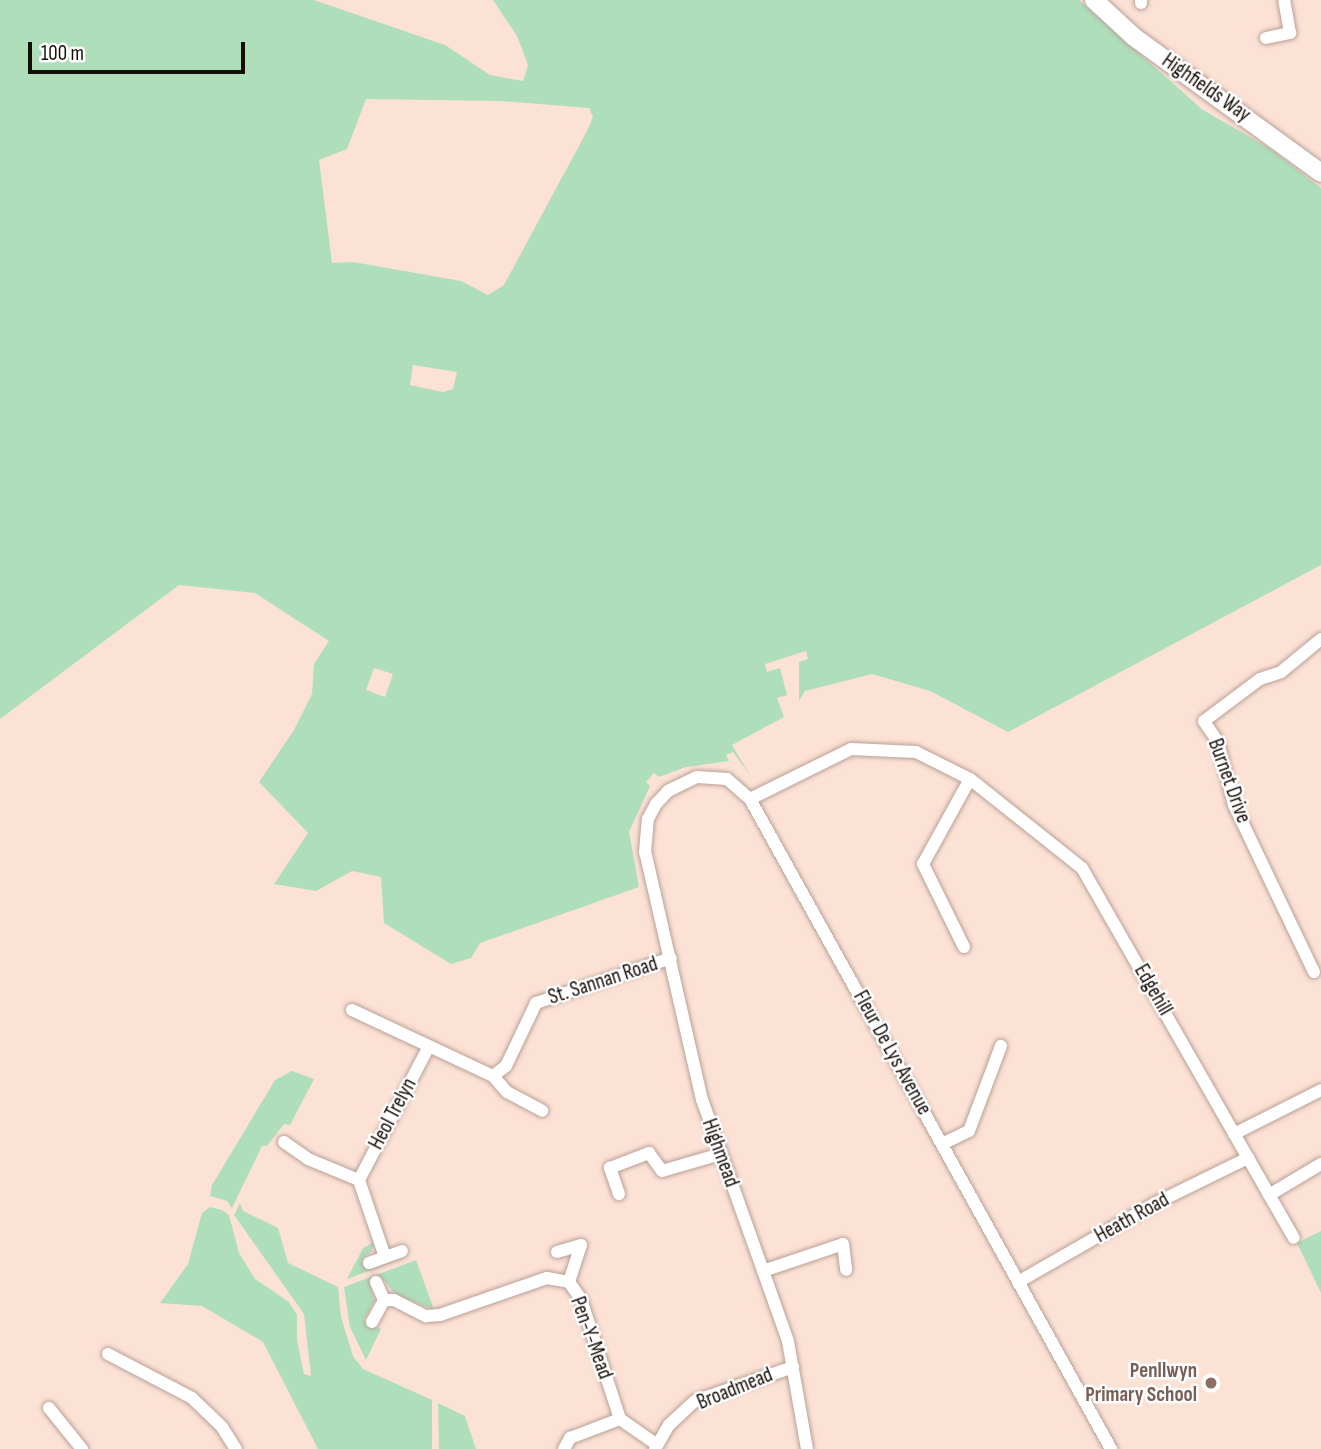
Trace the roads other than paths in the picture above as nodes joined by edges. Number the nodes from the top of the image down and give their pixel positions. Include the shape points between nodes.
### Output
1 (1094, 0) edge
2 (1284, 0) edge
3 (1266, 38) dead end
4 (1321, 173) edge
5 (1321, 639) edge
6 (970, 779) junction
7 (750, 799) junction
8 (645, 852) joint
9 (964, 947) dead end
10 (671, 958) junction
11 (1314, 972) dead end
12 (352, 1010) dead end
13 (1001, 1046) dead end
14 (428, 1048) junction
15 (493, 1076) junction
16 (1321, 1090) edge
17 (542, 1111) dead end
18 (1234, 1134) junction
19 (284, 1142) dead end
20 (942, 1144) junction
21 (721, 1154) junction
22 (1248, 1158) junction
23 (1321, 1164) edge
24 (359, 1180) junction
25 (619, 1194) dead end
26 (1269, 1195) junction
27 (1294, 1238) dead end
28 (401, 1251) dead end
29 (557, 1252) dead end
30 (385, 1257) junction
31 (369, 1263) dead end
32 (846, 1270) dead end
33 (763, 1271) junction
34 (376, 1282) dead end
35 (569, 1282) junction
36 (1018, 1282) junction
37 (384, 1300) junction
38 (372, 1322) dead end
39 (108, 1354) dead end
40 (793, 1367) junction
41 (50, 1408) dead end
42 (620, 1419) junction
43 (656, 1447) edge
44 (82, 1449) edge
45 (236, 1449) edge
46 (564, 1449) edge
47 (807, 1449) edge
48 (1111, 1449) edge

1 - 4 main road, Highfields Way via 1135,37
2 - 3 street via 1290,33
5 - 11 street, Burnet Drive via 1281,672 1260,679 1204,721 1218,742 1234,805
6 - 7 street, Edgehill via 916,752 863,748 814,764
6 - 9 street via 923,864
6 - 18 street, Edgehill via 1082,868
7 - 8 street, Fleur De Lys Avenue via 740,785 727,779 697,777 684,782 656,804 648,819
7 - 20 street, Fleur De Lys Avenue
8 - 10 street, Highmead
10 - 15 street, St. Sannan Road via 536,1003 506,1066
10 - 21 street, Highmead via 702,1100
12 - 14 street
13 - 20 street via 969,1131
14 - 15 street
14 - 24 street, Heol Trelyn
15 - 17 street via 507,1091
16 - 18 street
18 - 22 street, Edgehill
19 - 24 street via 309,1159
20 - 36 street, Fleur De Lys Avenue
21 - 25 street via 662,1171 649,1153 610,1168
21 - 33 street, Highmead
22 - 26 street, Edgehill
22 - 36 street, Heath Road via 1154,1204
23 - 26 street
24 - 30 street
26 - 27 street, Edgehill
28 - 30 street
29 - 35 street via 581,1245
30 - 31 street
32 - 33 street via 843,1244
33 - 40 street, Highmead
34 - 37 street
35 - 37 street, Pen-Y-Mead via 547,1278 440,1315 426,1316 394,1300
35 - 42 street, Pen-Y-Mead via 580,1298
36 - 48 street, Fleur De Lys Avenue
37 - 38 street
39 - 45 street via 192,1398 222,1427
40 - 43 street, Broadmead via 695,1401
40 - 47 street, Highmead
41 - 44 street
42 - 43 street
42 - 46 street via 570,1438

